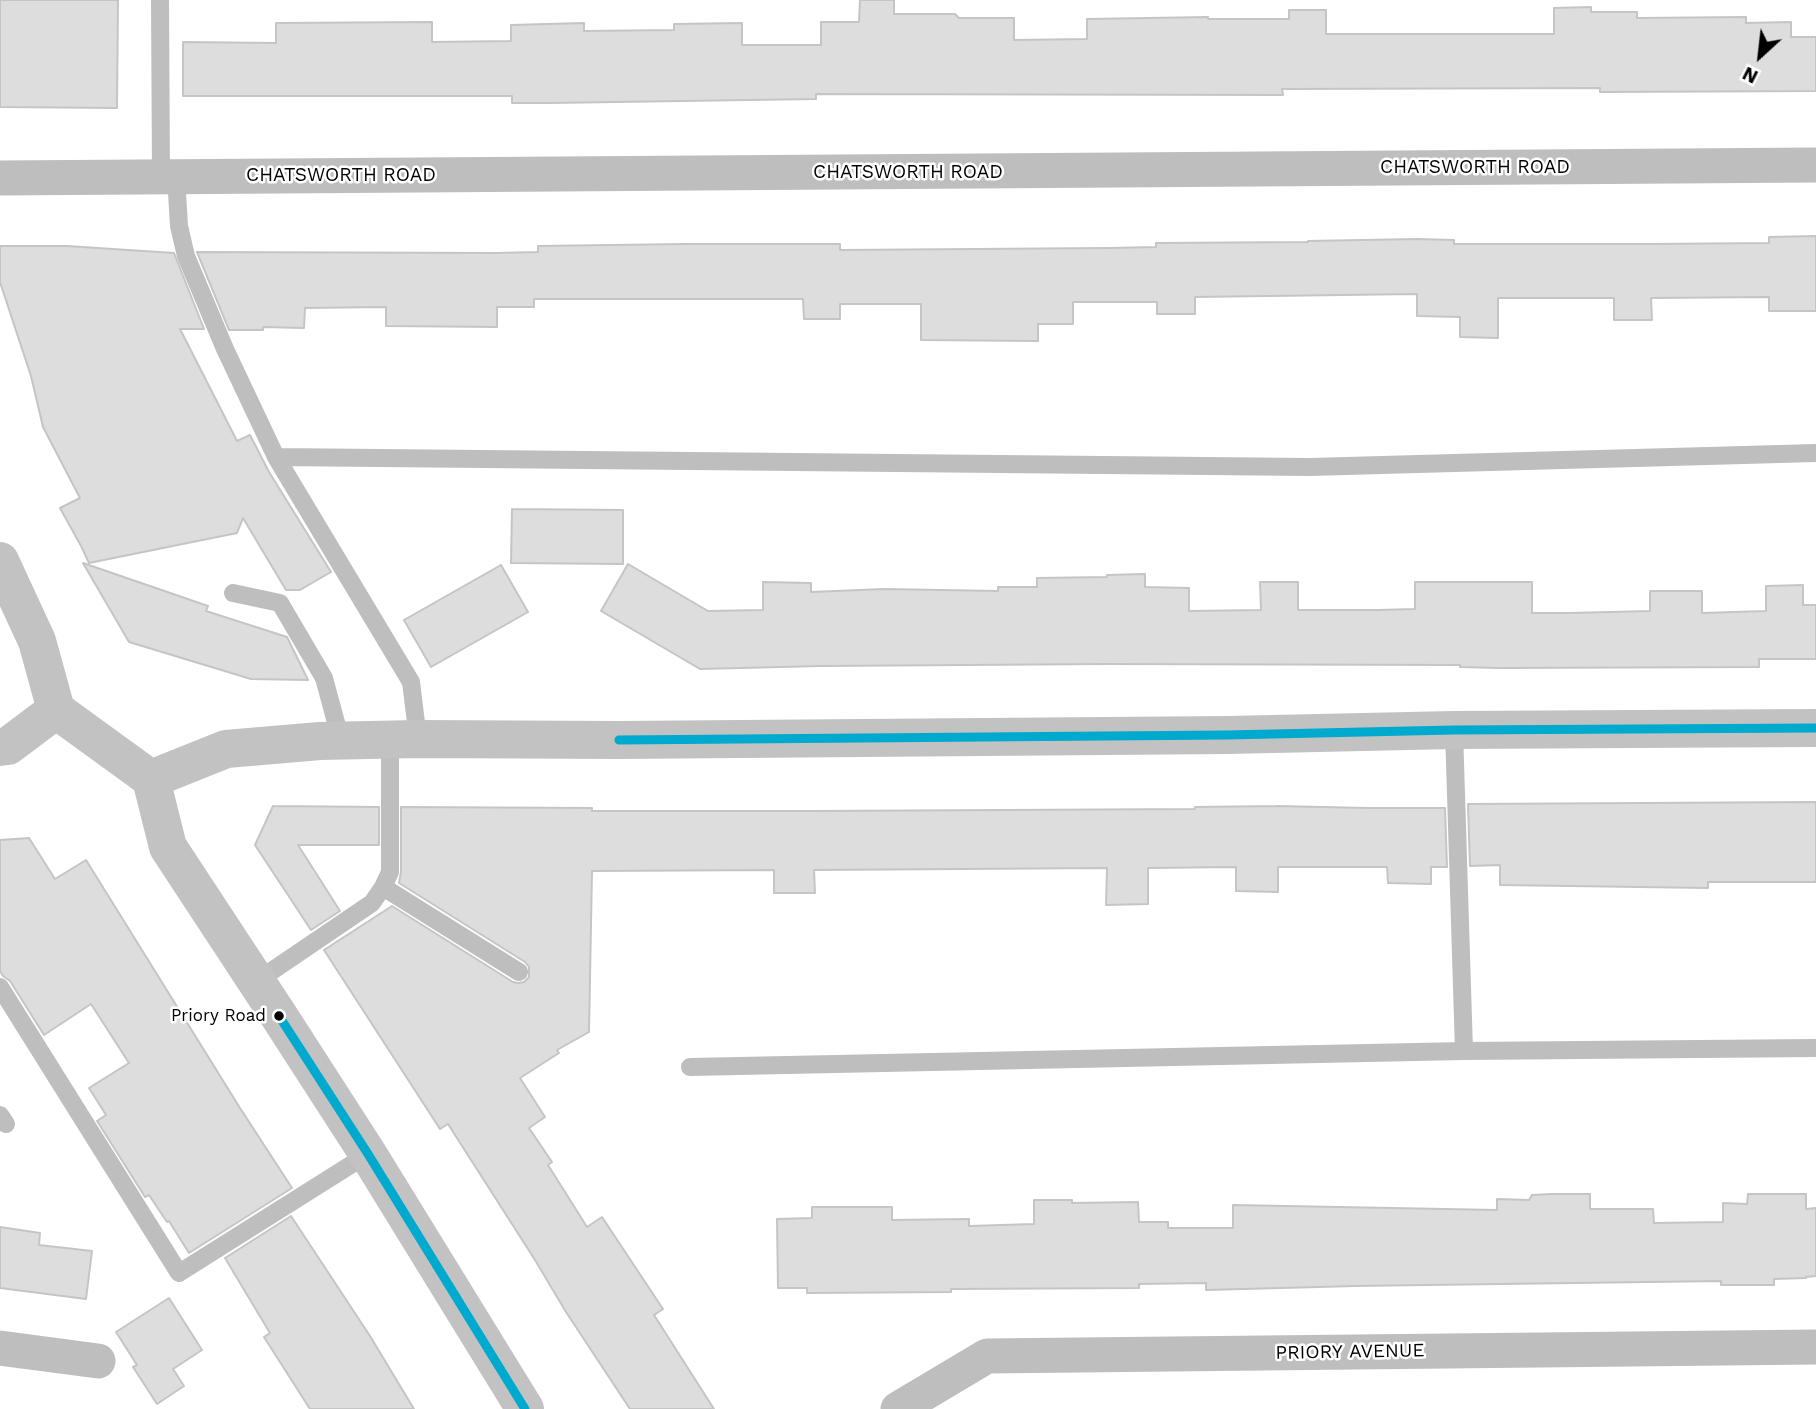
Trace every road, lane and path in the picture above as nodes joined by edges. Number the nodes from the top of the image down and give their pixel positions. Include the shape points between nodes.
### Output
1 (160, 0) edge
2 (1816, 164) edge
3 (169, 176) junction
4 (0, 178) edge
5 (1816, 453) edge
6 (276, 457) junction
7 (0, 561) edge
8 (233, 593) dead end
9 (56, 710) junction
10 (1816, 729) edge
11 (1454, 730) junction
12 (404, 739) junction
13 (341, 741) junction
14 (0, 747) edge
15 (151, 779) junction
16 (383, 887) junction
17 (519, 971) dead end
18 (257, 981) junction
19 (0, 987) edge
20 (1816, 1048) edge
21 (1464, 1051) junction
22 (690, 1067) dead end
23 (368, 1154) junction
24 (1816, 1347) edge
25 (0, 1348) edge
26 (98, 1361) dead end
27 (525, 1409) edge
28 (898, 1409) edge

1 - 3 lane
2 - 3 street, CHATSWORTH ROAD
3 - 4 street, CHATSWORTH ROAD
3 - 6 lane via 186,256
5 - 6 lane via 1310,467
6 - 12 lane via 411,682
7 - 9 street via 37,641
8 - 13 lane via 280,603 324,678
9 - 14 street via 8,746
9 - 15 street
10 - 11 street
11 - 12 street
11 - 21 lane
12 - 13 street
12 - 16 lane via 390,872
13 - 15 street via 226,749
15 - 18 street via 168,847
16 - 17 lane
16 - 18 lane via 372,903
18 - 23 street
19 - 23 lane via 179,1273
20 - 21 lane
21 - 22 lane
23 - 27 street
24 - 28 street, PRIORY AVENUE via 987,1356
25 - 26 street

